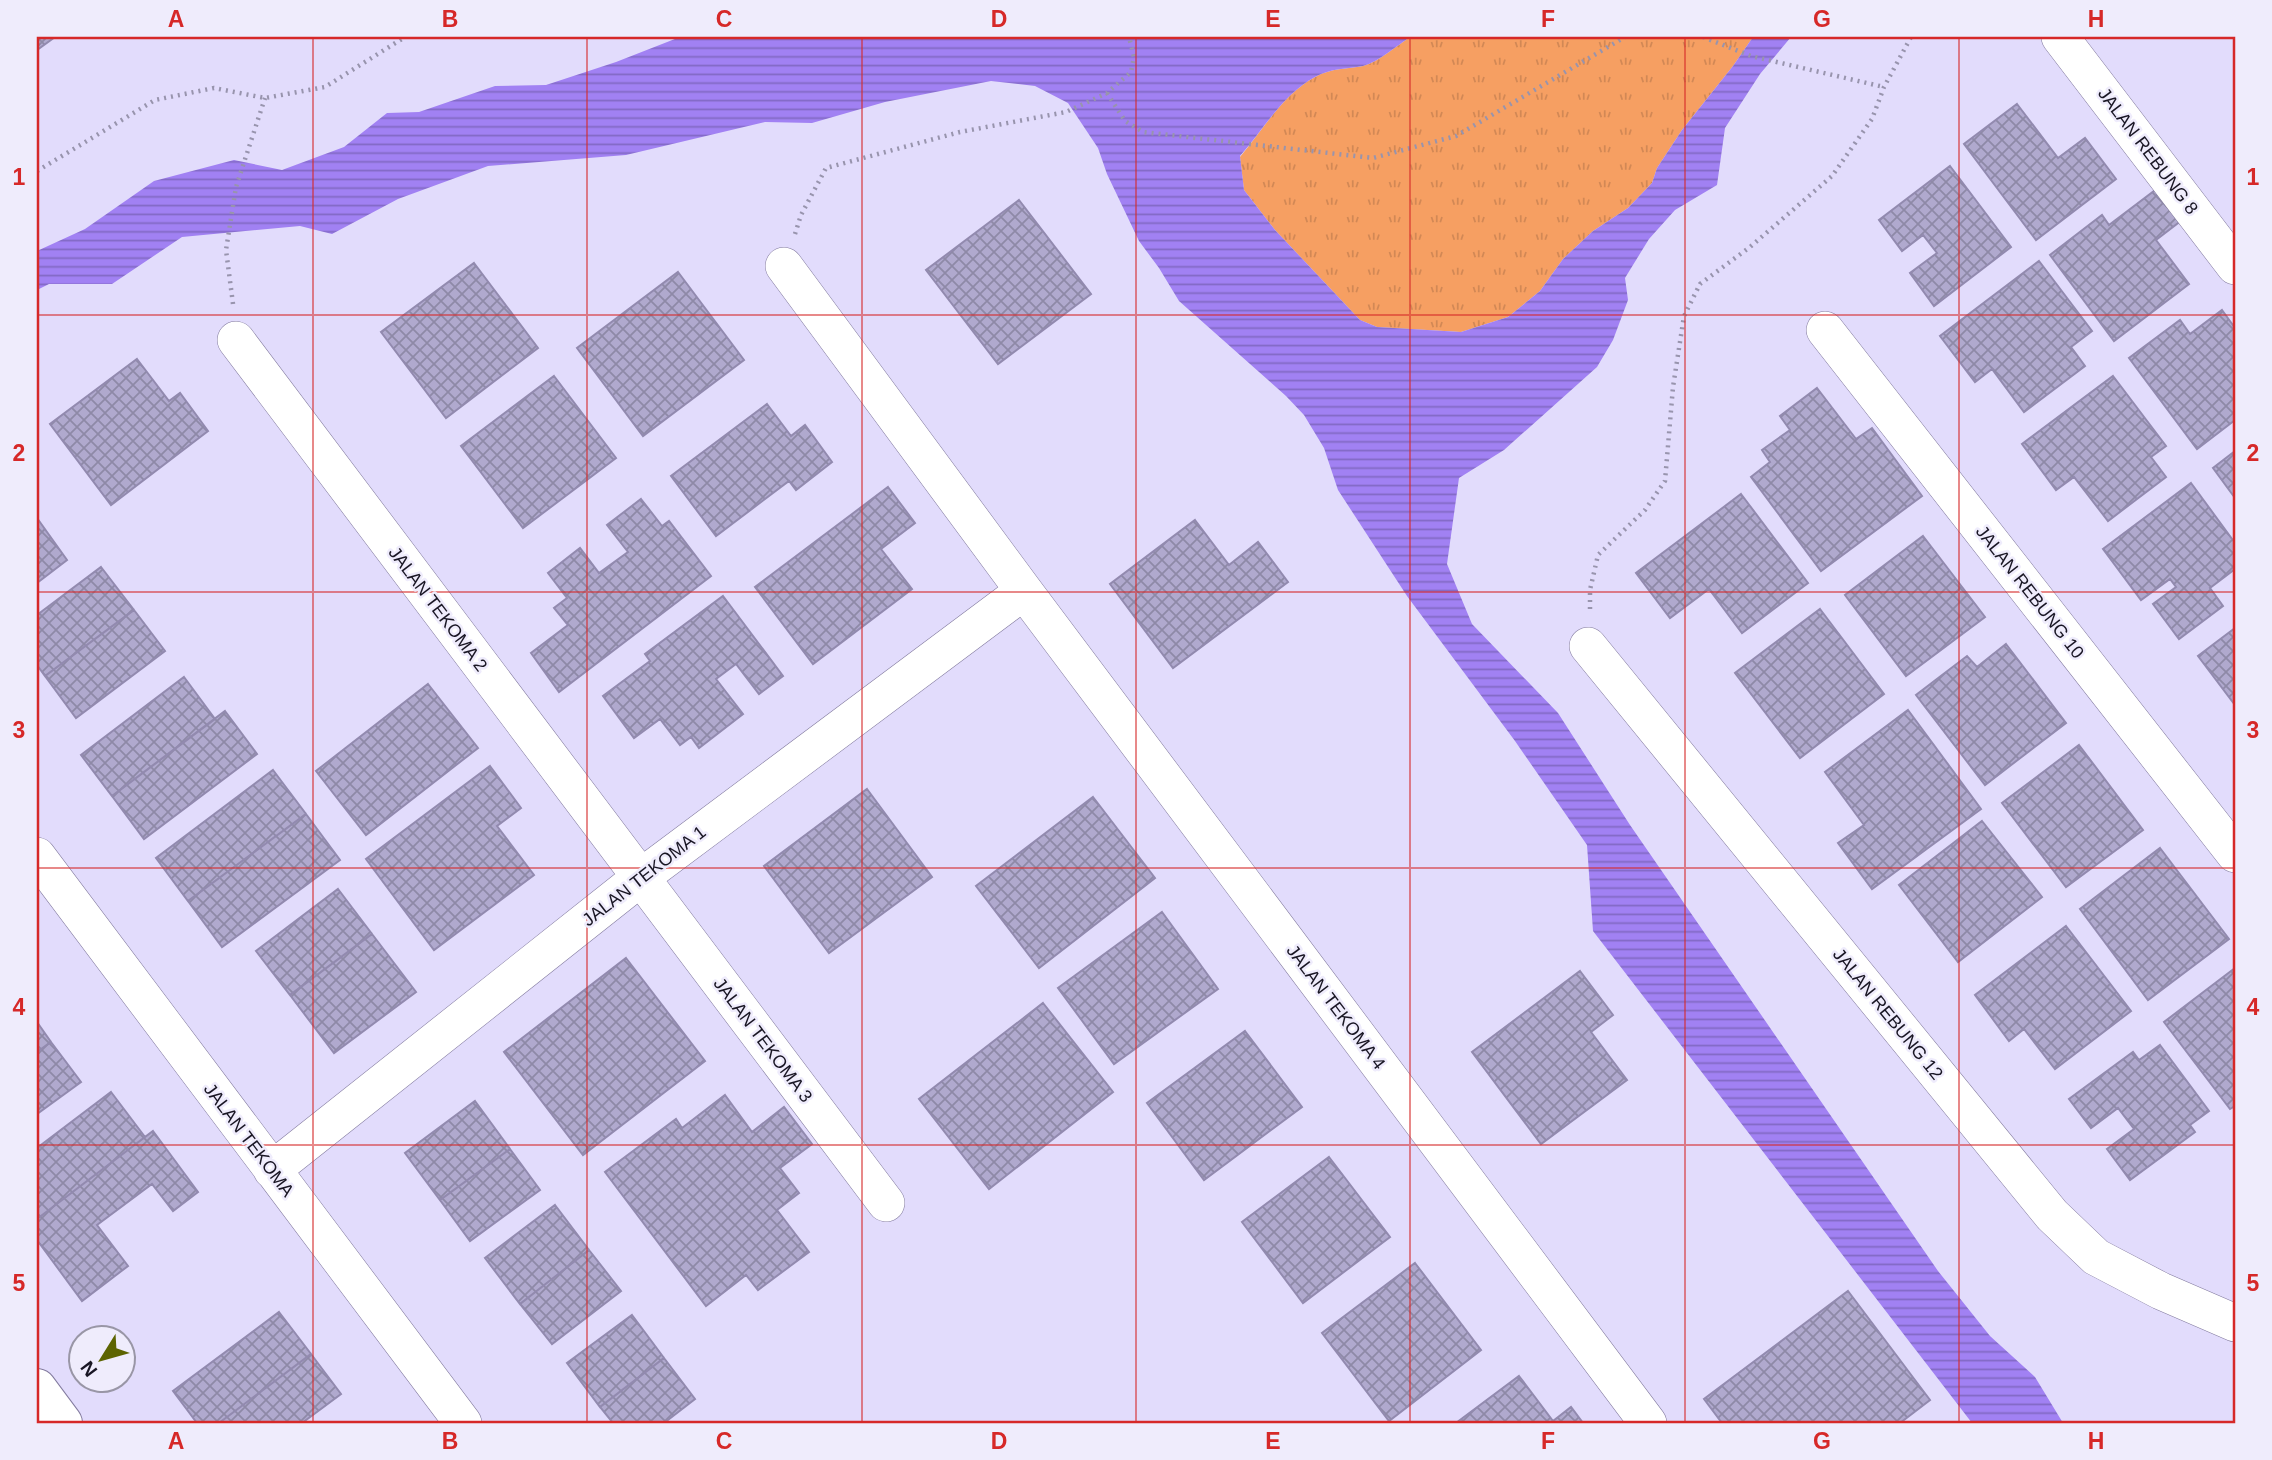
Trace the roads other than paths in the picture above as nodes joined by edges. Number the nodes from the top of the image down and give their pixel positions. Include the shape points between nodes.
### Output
1 (2060, 37) edge
2 (784, 266) road end
3 (2235, 266) edge
4 (1825, 330) dead end
5 (236, 340) dead end
6 (1024, 591) junction
7 (1588, 646) road end
8 (2235, 853) edge
9 (37, 856) edge
10 (640, 878) junction
11 (272, 1170) junction
12 (886, 1203) dead end
13 (2235, 1323) edge
14 (37, 1388) edge
15 (63, 1423) edge
16 (463, 1423) edge
17 (1648, 1423) edge

1 - 3 street, JALAN REBUNG 8
2 - 6 street, JALAN TEKOMA 4
4 - 8 street, JALAN REBUNG 10
5 - 10 street, JALAN TEKOMA 2
6 - 10 street, JALAN TEKOMA 1
6 - 17 street, JALAN TEKOMA 4
7 - 13 street, JALAN REBUNG 12 via 2052,1215 2096,1257
9 - 11 street, JALAN TEKOMA
10 - 11 street, JALAN TEKOMA 1
10 - 12 street, JALAN TEKOMA 3
11 - 16 street, JALAN TEKOMA
14 - 15 main road

